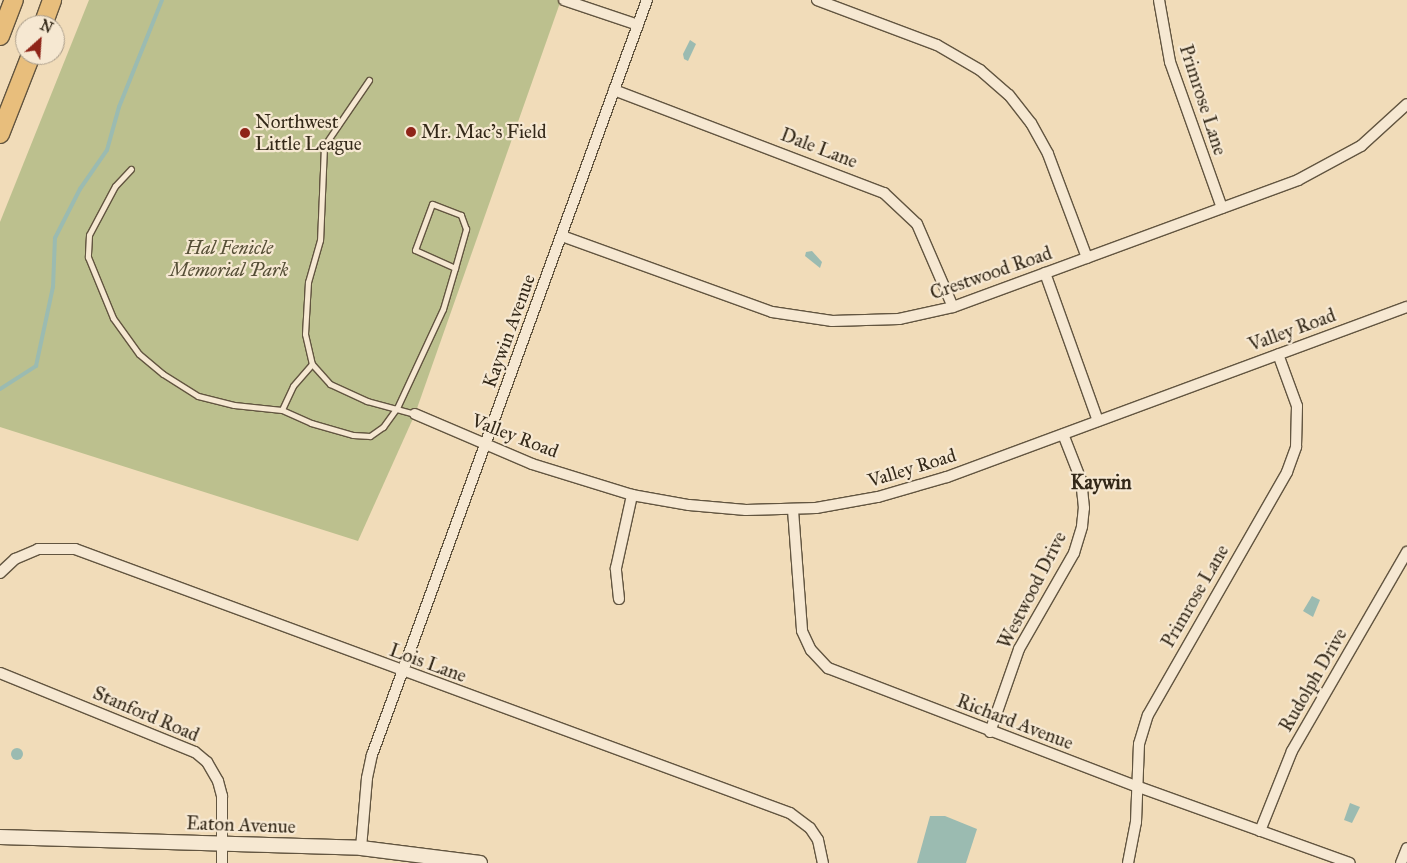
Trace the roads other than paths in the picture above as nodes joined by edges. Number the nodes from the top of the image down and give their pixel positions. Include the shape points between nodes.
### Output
1 (14, 0) edge
2 (52, 0) edge
3 (564, 0) edge
4 (647, 0) edge
5 (817, 0) edge
6 (1159, 0) edge
7 (46, 15) edge
8 (638, 25) junction
9 (0, 36) edge
10 (27, 65) edge
11 (369, 80) dead end
12 (614, 90) junction
13 (1407, 104) edge
14 (0, 134) edge
15 (132, 169) dead end
16 (1222, 208) junction
17 (562, 236) junction
18 (1086, 258) junction
19 (455, 268) junction
20 (1045, 273) junction
21 (953, 307) junction
22 (1407, 307) edge
23 (1278, 354) junction
24 (312, 364) junction
25 (397, 408) junction
26 (282, 410) junction
27 (415, 414) joint
28 (1098, 421) junction
29 (1063, 434) junction
30 (486, 446) junction
31 (632, 495) junction
32 (793, 510) junction
33 (1407, 552) edge
34 (0, 572) edge
35 (619, 599) dead end
36 (0, 673) edge
37 (403, 673) junction
38 (990, 732) junction
39 (1136, 786) junction
40 (1260, 830) junction
41 (0, 837) edge
42 (223, 843) junction
43 (361, 848) junction
44 (1407, 848) edge
45 (222, 863) edge
46 (480, 863) edge
47 (823, 863) edge
48 (1128, 863) edge
49 (1350, 863) edge
50 (1401, 863) edge

1 - 9 highway
2 - 7 highway
3 - 8 street
4 - 8 street, Kaywin Avenue
5 - 18 street via 938,45 980,70 1008,95 1031,123 1048,154
6 - 16 street, Primrose Lane via 1170,62
8 - 12 street, Kaywin Avenue
10 - 14 highway
11 - 24 lane via 324,146 320,240 308,282 305,334
12 - 17 street, Kaywin Avenue
12 - 21 street, Dale Lane via 884,193 917,224
13 - 16 street, Crestwood Road via 1376,134 1345,156 1298,180
15 - 26 lane via 115,186 89,235 88,257 113,318 139,354 198,396 234,405
16 - 18 street, Crestwood Road
17 - 21 street, Crestwood Road via 744,304 802,318 871,322 926,315
17 - 30 street, Kaywin Avenue
18 - 20 street, Crestwood Road
19 - 19 lane via 466,229 461,215 432,204 415,250
19 - 25 lane via 443,309
20 - 21 street, Crestwood Road
20 - 28 street
22 - 23 street, Valley Road
23 - 28 street, Valley Road
23 - 39 street, Primrose Lane via 1298,413 1297,439 1291,464 1154,701 1139,744
24 - 25 lane via 330,384 346,393
24 - 26 lane via 293,386
25 - 26 lane via 383,427 370,436 311,423
25 - 27 lane
27 - 30 street, Valley Road
28 - 29 street, Valley Road
29 - 32 street, Valley Road via 947,477 878,497
29 - 38 street, Westwood Drive via 1081,480 1082,526 1074,553 1020,649
30 - 31 street, Valley Road
30 - 37 street, Kaywin Avenue
31 - 32 street, Valley Road via 689,505
31 - 35 street via 616,568
32 - 38 street, Richard Avenue via 802,631 818,660 839,675
33 - 40 street, Rudolph Drive via 1292,751
34 - 37 street, Lois Lane via 15,559 38,549 75,549
36 - 42 street, Stanford Road via 195,752 207,762 218,781 222,796
37 - 43 street, Kaywin Avenue via 369,767
37 - 47 street, Lois Lane via 790,813 810,828 818,840
38 - 39 street, Richard Avenue
39 - 40 street, Richard Avenue
39 - 48 street, Primrose Lane via 1136,822
40 - 49 street, Richard Avenue
41 - 42 street, Eaton Avenue
42 - 43 street, Eaton Avenue
42 - 45 street, Stanford Road
43 - 46 street, Eaton Avenue
44 - 50 street

